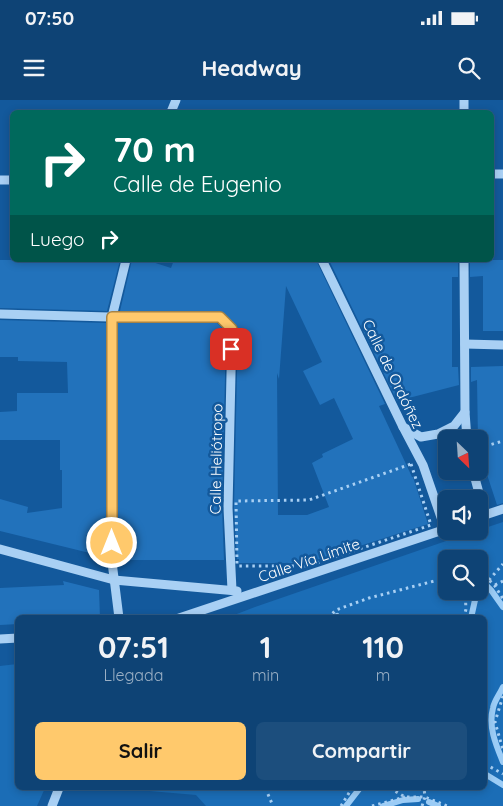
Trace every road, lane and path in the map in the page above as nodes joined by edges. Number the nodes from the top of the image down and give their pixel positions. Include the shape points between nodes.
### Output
1 (126, 262) edge
2 (323, 262) edge
3 (464, 262) edge
4 (0, 314) edge
5 (112, 317) junction
6 (465, 344) junction
7 (503, 344) edge
8 (465, 412) junction
9 (403, 427) junction
10 (466, 430) edge
11 (503, 440) edge
12 (488, 445) edge
13 (309, 500) joint
14 (438, 507) edge
15 (503, 510) edge
16 (488, 514) edge
17 (438, 532) edge
18 (0, 549) edge
19 (503, 564) edge
20 (114, 580) junction
21 (438, 580) edge
22 (489, 580) joint
23 (503, 581) edge
24 (495, 586) junction
25 (232, 590) junction
26 (252, 594) junction
27 (503, 599) edge
28 (466, 600) edge
29 (119, 615) edge
30 (188, 615) edge
31 (331, 615) edge
32 (465, 615) edge
33 (15, 638) edge
34 (0, 639) edge
35 (503, 696) edge
36 (503, 750) edge
37 (487, 765) edge
38 (503, 774) edge
39 (58, 790) edge
40 (266, 790) edge
41 (351, 790) edge
42 (393, 790) edge
43 (424, 790) edge
44 (405, 797) junction
45 (425, 797) junction
46 (52, 806) edge
47 (273, 806) edge
48 (341, 806) edge
49 (372, 806) edge
50 (422, 806) edge
51 (447, 806) edge

1 - 5 street
2 - 9 street, Calle de Ordóñez
3 - 6 street
4 - 5 street
5 - 20 street
5 - 25 street, Calle Heliótropo via 220,317 232,329 228,508
6 - 7 street
6 - 8 street
8 - 9 street via 454,426 438,434 421,437
8 - 10 street
9 - 14 street, Calle de Ordóñez via 423,465
11 - 12 path
13 - 13 path via 236,501 238,566 308,566 431,525 411,464
15 - 16 street
17 - 26 street, Calle Vía Límite
18 - 20 street
19 - 22 path
20 - 25 street
20 - 29 street
21 - 31 path via 369,598 336,610
22 - 24 path
23 - 24 path
24 - 27 path
25 - 26 street
26 - 30 street, Calle Vía Límite
28 - 32 path
33 - 34 street
35 - 36 path via 494,722
37 - 38 path
39 - 46 street
40 - 47 path
41 - 48 path
42 - 44 path
43 - 45 path
44 - 45 path
44 - 49 path
45 - 50 path
45 - 51 path

